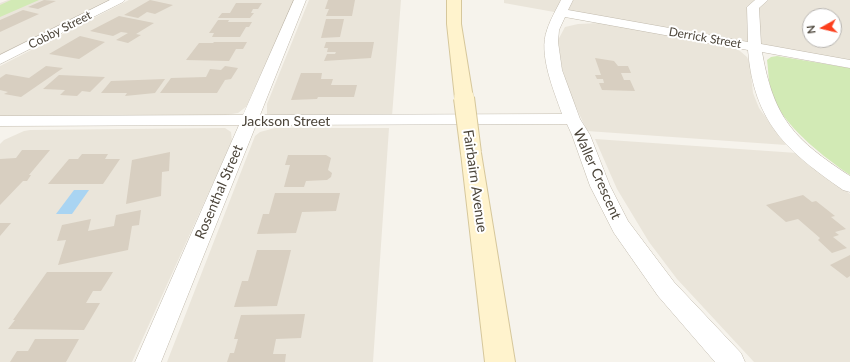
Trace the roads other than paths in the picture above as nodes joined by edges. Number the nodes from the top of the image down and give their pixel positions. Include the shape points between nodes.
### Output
1 (119, 0) edge
2 (300, 0) edge
3 (454, 0) edge
4 (762, 0) edge
5 (564, 6) edge
6 (754, 47) junction
7 (0, 60) edge
8 (850, 64) edge
9 (572, 119) junction
10 (7, 121) edge
11 (249, 121) junction
12 (0, 136) edge
13 (850, 185) edge
14 (148, 362) edge
15 (500, 362) edge
16 (732, 362) edge

1 - 7 street, Cobby Street
2 - 11 street, Rosenthal Street
3 - 15 main road, Fairbairn Avenue, bridge via 454,24
4 - 6 street via 753,7
5 - 6 street, Derrick Street
5 - 9 street, Waller Crescent via 553,30 551,42 555,70
6 - 8 street, Derrick Street
6 - 13 street via 765,99 780,127 800,148
9 - 11 street, Jackson Street
9 - 16 street, Waller Crescent via 581,135 600,186 621,227 666,289
10 - 11 street, Jackson Street
10 - 12 street
11 - 14 street, Rosenthal Street

